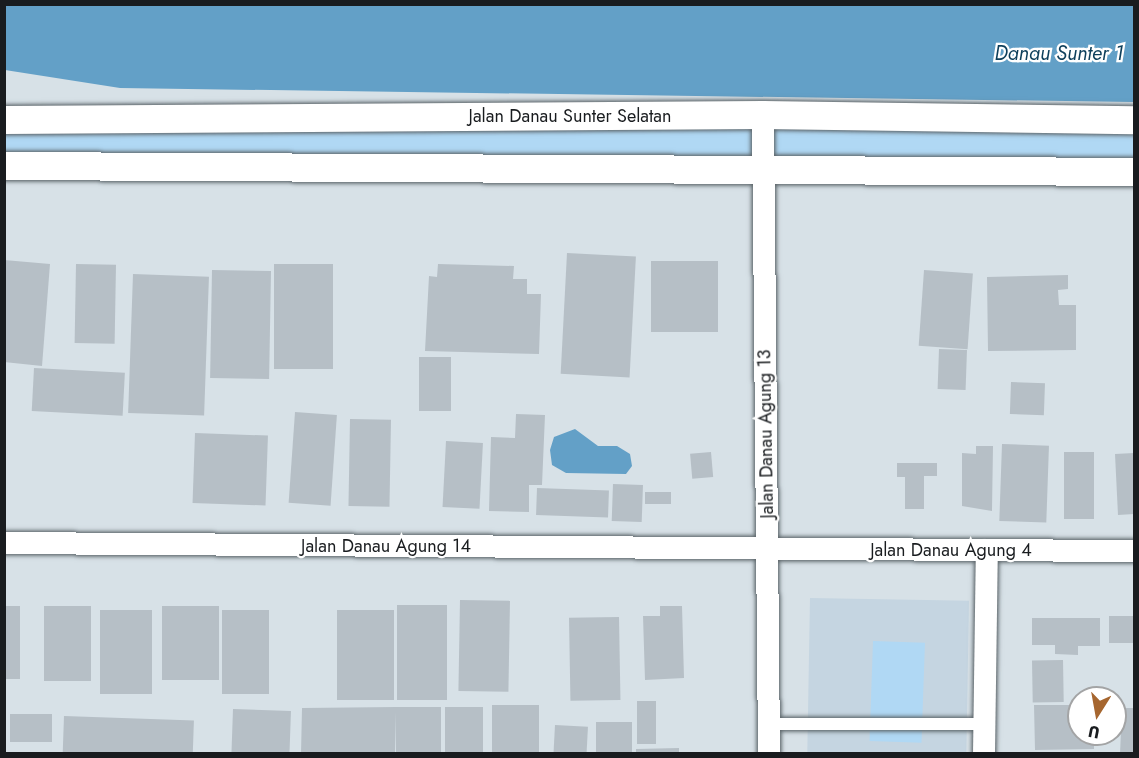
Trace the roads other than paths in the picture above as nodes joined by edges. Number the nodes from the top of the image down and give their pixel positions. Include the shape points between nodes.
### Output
1 (763, 115) junction
2 (4, 120) edge
3 (1134, 120) edge
4 (4, 166) edge
5 (762, 172) junction
6 (1134, 172) edge
7 (4, 543) edge
8 (767, 549) junction
9 (987, 550) junction
10 (1134, 551) edge
11 (769, 724) junction
12 (985, 724) junction
13 (769, 753) edge
14 (984, 753) edge

1 - 2 street, Jalan Danau Sunter Selatan
1 - 3 street, Jalan Danau Sunter Selatan
1 - 5 street, Jalan Danau Agung 13
4 - 5 street
5 - 6 street
5 - 8 street, Jalan Danau Agung 13
7 - 8 street, Jalan Danau Agung 14
8 - 9 street, Jalan Danau Agung 4
8 - 11 street, Jalan Danau Agung 13
9 - 10 street, Jalan Danau Agung 4
9 - 12 street
11 - 12 lane
11 - 13 street, Jalan Danau Agung 13
12 - 14 street

